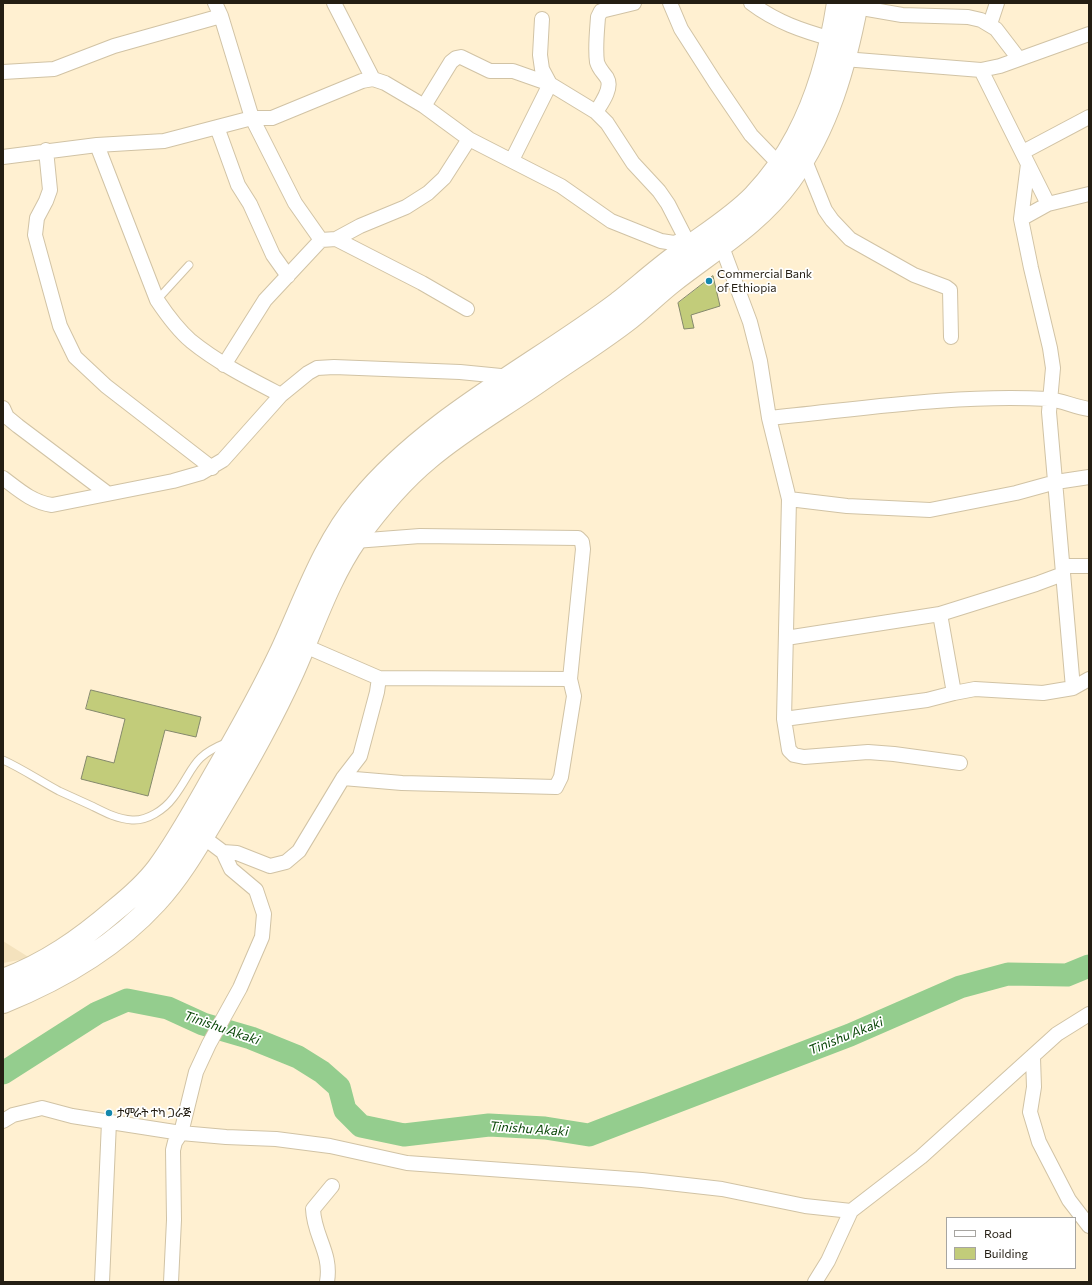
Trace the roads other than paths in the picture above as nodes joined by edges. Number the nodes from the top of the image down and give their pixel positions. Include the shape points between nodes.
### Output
1 (215, 3) edge
2 (334, 3) edge
3 (634, 3) edge
4 (670, 3) edge
5 (751, 3) edge
6 (997, 3) edge
7 (850, 4) edge
8 (220, 16) junction
9 (542, 19) dead end
10 (990, 24) junction
11 (1089, 34) edge
12 (832, 39) junction
13 (844, 59) junction
14 (1019, 59) junction
15 (981, 70) junction
16 (3, 72) edge
17 (373, 79) junction
18 (550, 84) junction
19 (424, 106) junction
20 (596, 112) junction
21 (1089, 117) edge
22 (252, 118) junction
23 (218, 127) junction
24 (468, 139) junction
25 (97, 145) junction
26 (46, 150) junction
27 (3, 157) edge
28 (804, 158) junction
29 (1025, 158) junction
30 (512, 160) junction
31 (779, 164) junction
32 (1089, 194) edge
33 (1048, 204) junction
34 (1021, 219) junction
35 (336, 239) junction
36 (321, 240) junction
37 (688, 242) junction
38 (722, 247) junction
39 (188, 265) dead end
40 (288, 276) junction
41 (157, 300) junction
42 (467, 309) dead end
43 (951, 337) dead end
44 (224, 365) junction
45 (516, 385) junction
46 (281, 395) junction
47 (1050, 399) junction
48 (3, 408) edge
49 (1089, 409) edge
50 (769, 418) junction
51 (212, 468) junction
52 (1089, 477) edge
53 (3, 478) edge
54 (1056, 482) junction
55 (107, 493) junction
56 (789, 499) junction
57 (355, 541) junction
58 (1089, 566) edge
59 (1063, 570) junction
60 (940, 614) junction
61 (786, 638) junction
62 (305, 646) junction
63 (379, 678) junction
64 (570, 679) junction
65 (1089, 679) edge
66 (1073, 688) junction
67 (954, 693) junction
68 (784, 719) junction
69 (236, 738) junction
70 (3, 760) edge
71 (960, 763) dead end
72 (343, 778) junction
73 (203, 837) junction
74 (222, 852) junction
75 (3, 980) edge
76 (3, 1002) edge
77 (1089, 1014) edge
78 (1033, 1058) junction
79 (3, 1121) edge
80 (109, 1122) junction
81 (181, 1133) junction
82 (332, 1186) dead end
83 (852, 1211) junction
84 (1089, 1226) edge
85 (102, 1282) edge
86 (171, 1282) edge
87 (326, 1282) edge
88 (815, 1282) edge

1 - 8 street
2 - 17 street
3 - 20 street via 601,11 598,17 597,62 608,79 608,84
4 - 31 street via 680,29 715,82 751,135
5 - 12 street via 797,29
6 - 10 street
7 - 10 street via 902,15 968,17
7 - 12 main road
7 - 13 main road
8 - 16 street via 114,46 54,69
8 - 22 street
9 - 18 street via 540,55 542,69
10 - 14 street
11 - 14 street
12 - 31 main road via 815,95 797,137
13 - 15 street
13 - 28 main road via 829,110
14 - 15 street
15 - 29 street
17 - 19 street via 385,83
17 - 22 street via 362,81 272,118
18 - 19 street via 513,71 490,71 461,56 451,62
18 - 20 street
18 - 30 street
19 - 24 street
20 - 37 street via 607,123 633,162 659,191
21 - 29 street
22 - 23 street
22 - 36 street via 295,202
23 - 25 street via 164,141
23 - 40 street via 238,185 250,204 273,255
24 - 30 street
24 - 35 street via 444,178 428,193 406,207
25 - 26 street
25 - 41 street
26 - 27 street
26 - 51 street via 50,190 37,218 35,235 60,326 75,357 106,386
28 - 38 main road via 774,200 753,222
28 - 43 street via 825,210 850,240 914,275 950,290
29 - 33 street
29 - 34 street
30 - 37 street via 561,186 611,221 661,241
31 - 37 main road via 753,196
32 - 33 street
33 - 34 street
34 - 47 street via 1050,348 1053,368
35 - 36 street
35 - 42 street
36 - 40 street
37 - 45 main road via 619,302
38 - 45 main road via 673,282 629,319
38 - 50 street via 750,322 760,361
39 - 41 lane
40 - 44 street via 265,300
41 - 44 street via 170,320 190,341
44 - 46 street
45 - 46 street via 460,372 334,367 317,368
45 - 57 main road via 396,489
45 - 69 main road via 424,438 358,503 328,549 278,658
46 - 51 street via 223,460
47 - 49 street
47 - 50 street via 956,399
47 - 54 street
48 - 55 street via 7,417 18,426
50 - 56 street
51 - 55 street via 173,481
52 - 54 street
53 - 55 street via 29,498 52,505
54 - 56 street via 1016,493 930,510 847,506
54 - 59 street
56 - 61 street
57 - 62 main road via 335,576
57 - 64 street via 420,536 578,538 583,549
58 - 59 street
59 - 60 street via 1036,584
59 - 66 street
60 - 61 street
60 - 67 street
61 - 68 street
62 - 63 street
62 - 73 main road via 270,722
63 - 64 street
63 - 72 street via 360,756
64 - 72 street via 574,696 560,778 556,787 402,783
65 - 66 street
66 - 67 street via 1043,693 975,689
67 - 68 street via 926,700
68 - 71 street via 789,750 794,755 868,752
69 - 70 lane via 202,754 173,799 161,810 147,818 132,820 106,813
69 - 75 main road via 184,828 156,871 136,892 90,931 55,956
72 - 74 street via 299,851 286,862 270,866 237,852
73 - 74 street
73 - 76 main road via 155,903 111,943 36,989
74 - 81 street via 231,869 256,890 264,914 262,937 240,988 196,1072
77 - 78 street via 1057,1034
78 - 83 street via 921,1157
78 - 84 street via 1034,1087 1030,1112 1039,1142 1069,1200
79 - 80 street via 13,1115 42,1108
80 - 81 street
80 - 85 street
81 - 83 street via 226,1138 276,1139 330,1146 407,1163 642,1180 722,1189 805,1206
81 - 86 street via 173,1150 174,1220
82 - 87 street via 313,1209 313,1218 329,1268
83 - 88 street

